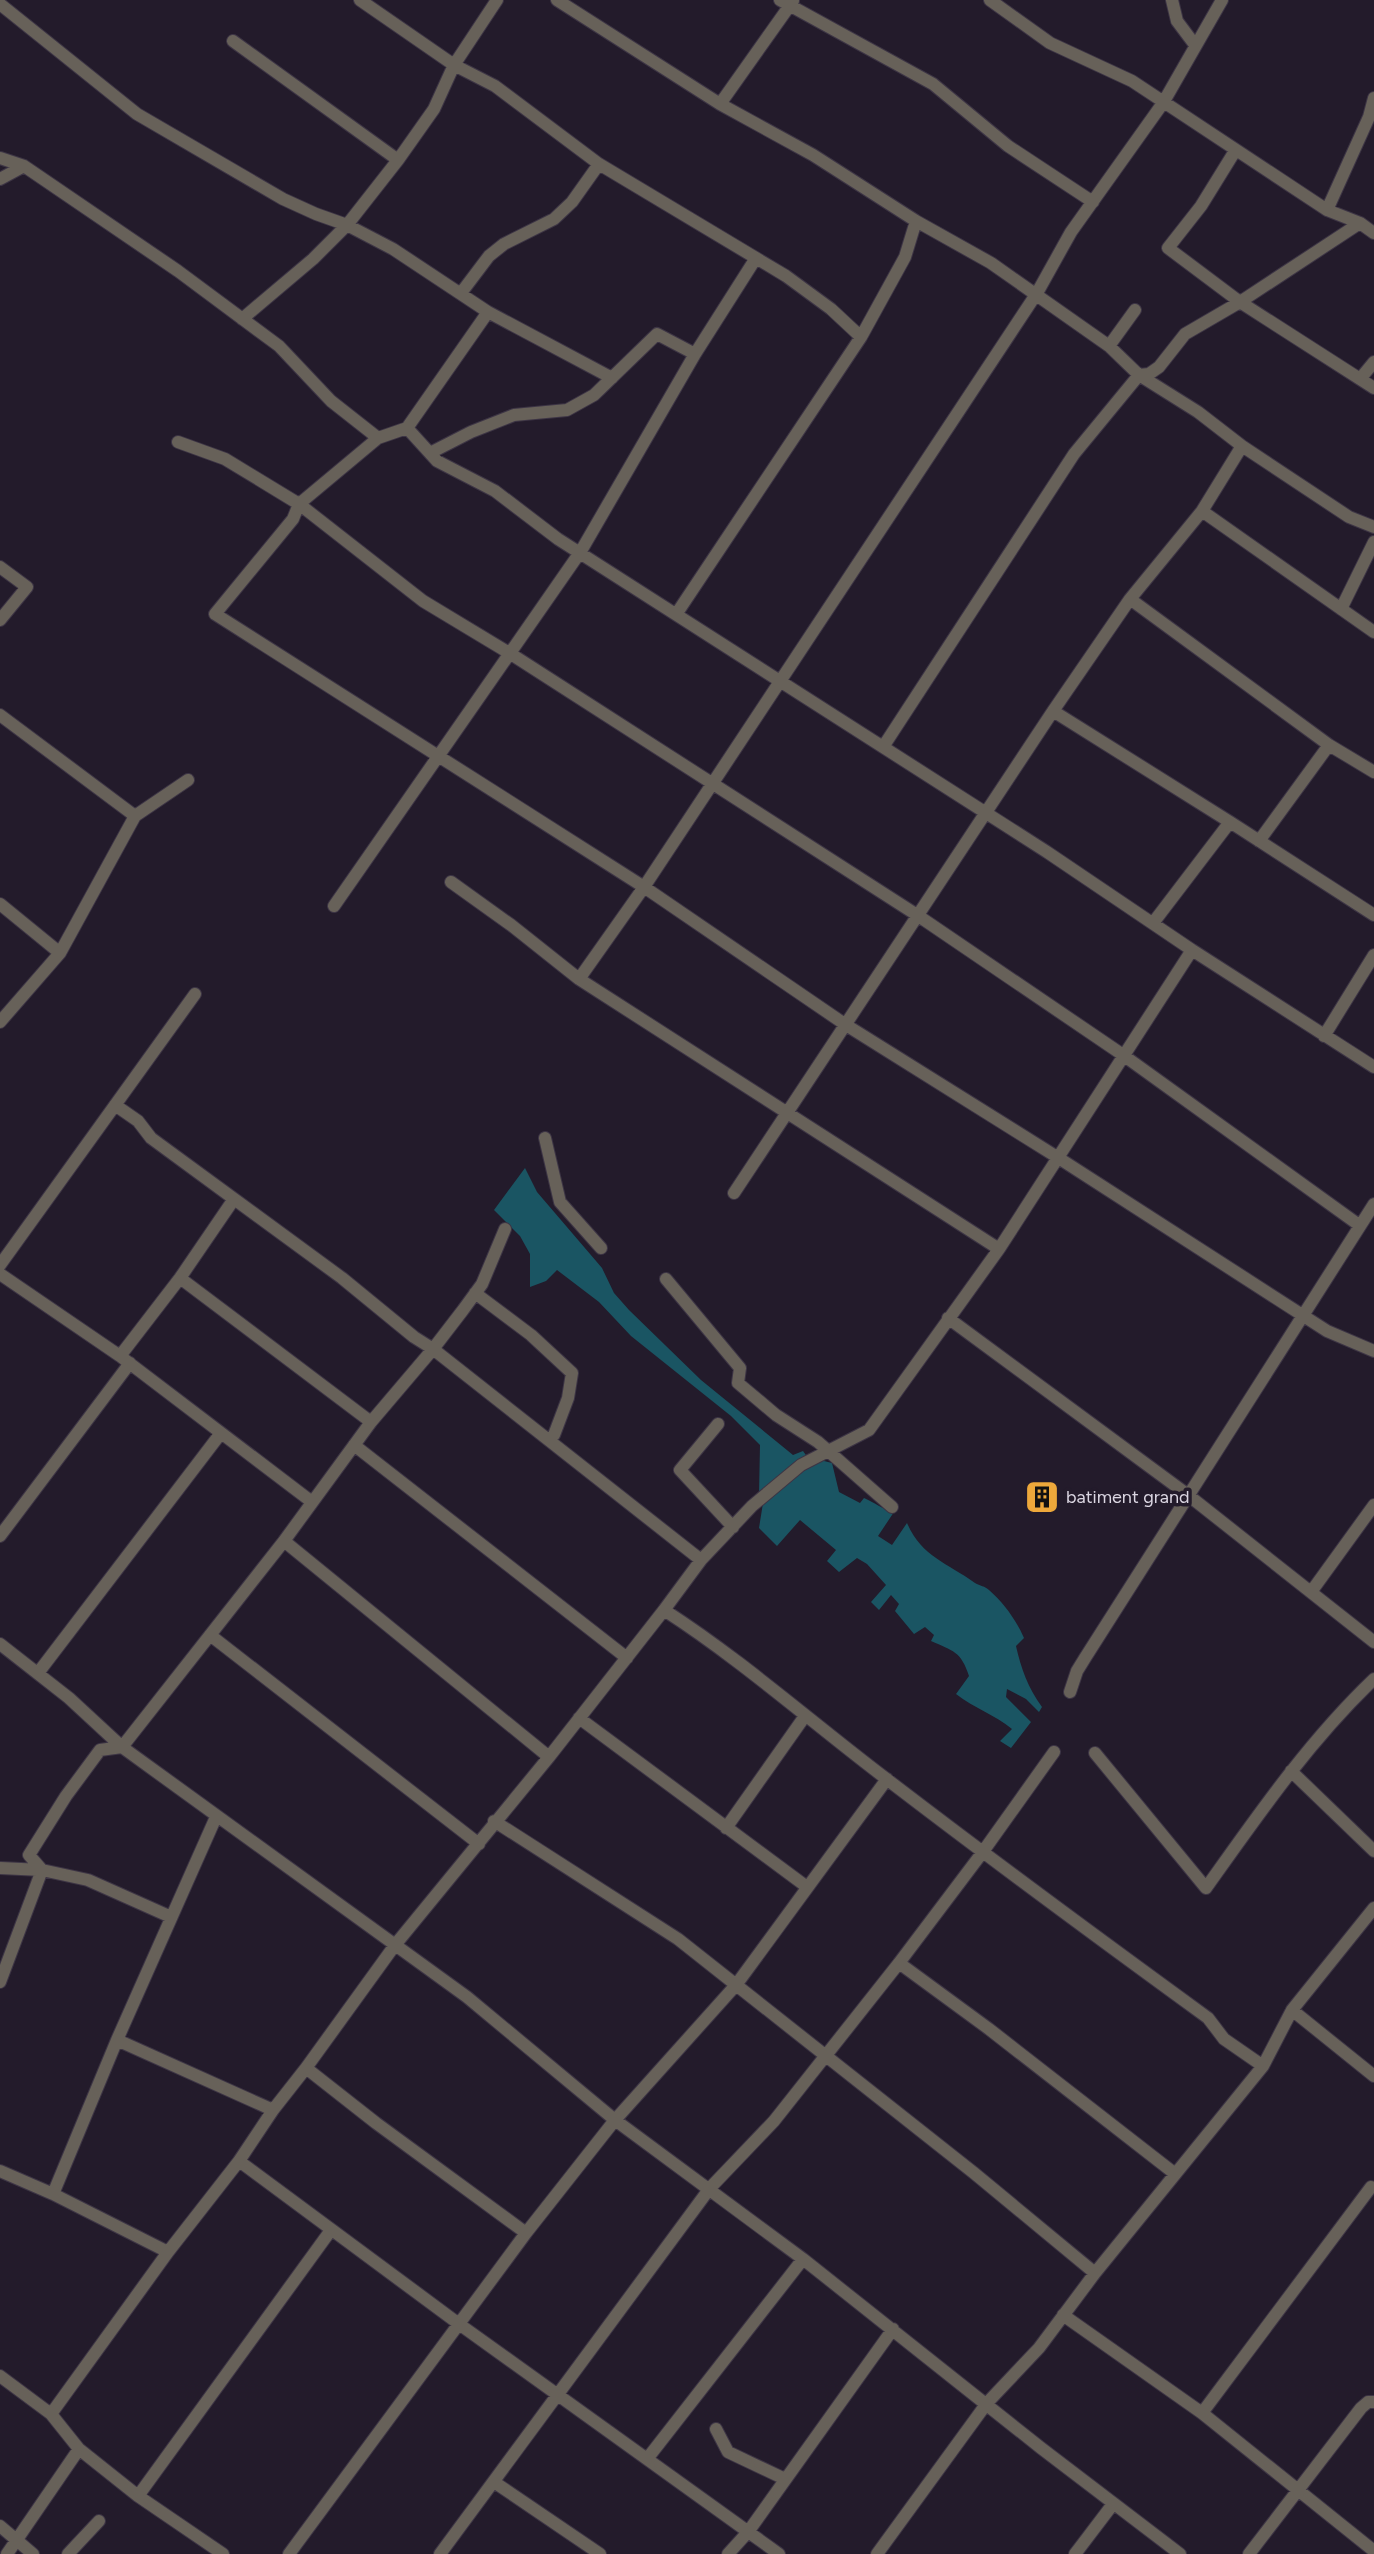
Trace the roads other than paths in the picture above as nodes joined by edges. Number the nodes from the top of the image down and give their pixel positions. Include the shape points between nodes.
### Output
1 (360, 0) edge
2 (497, 0) edge
3 (557, 0) edge
4 (990, 0) edge
5 (1172, 0) edge
6 (1222, 0) edge
7 (788, 2) edge
8 (0, 4) edge
9 (233, 41) dead end
10 (1195, 45) junction
11 (454, 65) junction
12 (1374, 98) edge
13 (1163, 103) junction
14 (720, 104) junction
15 (1235, 151) junction
16 (0, 158) edge
17 (398, 160) junction
18 (599, 164) junction
19 (24, 166) junction
20 (0, 180) edge
21 (1093, 202) junction
22 (1327, 210) junction
23 (916, 221) junction
24 (1360, 223) junction
25 (347, 225) junction
26 (1374, 233) edge
27 (756, 258) junction
28 (461, 293) junction
29 (1037, 293) junction
30 (1240, 302) junction
31 (1135, 310) dead end
32 (488, 312) junction
33 (242, 319) junction
34 (862, 337) junction
35 (1109, 346) junction
36 (695, 354) junction
37 (1374, 362) edge
38 (1139, 375) junction
39 (612, 378) junction
40 (1360, 379) junction
41 (1374, 388) edge
42 (407, 428) junction
43 (378, 438) junction
44 (178, 442) dead end
45 (1242, 446) junction
46 (430, 453) junction
47 (299, 504) junction
48 (1202, 511) junction
49 (1374, 527) edge
50 (1374, 542) edge
51 (581, 551) junction
52 (0, 567) edge
53 (1130, 599) junction
54 (1341, 608) junction
55 (677, 613) junction
56 (0, 620) edge
57 (1374, 632) edge
58 (510, 654) junction
59 (779, 681) junction
60 (1053, 711) junction
61 (0, 715) edge
62 (1329, 744) junction
63 (883, 747) junction
64 (438, 758) junction
65 (1374, 772) edge
66 (188, 780) dead end
67 (712, 784) junction
68 (985, 814) junction
69 (135, 816) junction
70 (1230, 822) junction
71 (1259, 841) junction
72 (451, 882) dead end
73 (644, 887) junction
74 (0, 904) edge
75 (334, 906) dead end
76 (917, 915) junction
77 (1374, 915) edge
78 (1153, 922) junction
79 (1192, 950) junction
80 (60, 953) junction
81 (1374, 955) edge
82 (579, 979) junction
83 (195, 994) dead end
84 (0, 1022) edge
85 (846, 1025) junction
86 (1324, 1036) junction
87 (1122, 1055) junction
88 (1374, 1067) edge
89 (115, 1105) junction
90 (788, 1111) junction
91 (545, 1138) dead end
92 (1057, 1157) junction
93 (734, 1193) dead end
94 (234, 1199) junction
95 (1374, 1204) edge
96 (1359, 1225) junction
97 (505, 1229) dead end
98 (601, 1248) dead end
99 (999, 1249) junction
100 (0, 1265) edge
101 (0, 1273) edge
102 (180, 1278) junction
103 (666, 1279) dead end
104 (475, 1293) junction
105 (1302, 1315) junction
106 (948, 1318) junction
107 (433, 1349) junction
108 (1374, 1351) edge
109 (125, 1359) junction
110 (371, 1422) junction
111 (718, 1424) dead end
112 (221, 1433) junction
113 (554, 1435) dead end
114 (354, 1445) junction
115 (828, 1451) junction
116 (1188, 1495) junction
117 (312, 1502) junction
118 (1374, 1505) edge
119 (892, 1507) dead end
120 (733, 1527) junction
121 (0, 1535) edge
122 (284, 1541) junction
123 (701, 1560) junction
124 (1311, 1592) junction
125 (664, 1610) junction
126 (210, 1636) junction
127 (1374, 1642) edge
128 (0, 1644) edge
129 (627, 1658) junction
130 (38, 1673) junction
131 (1374, 1679) edge
132 (1070, 1692) dead end
133 (805, 1716) junction
134 (579, 1718) junction
135 (122, 1748) junction
136 (1054, 1752) dead end
137 (1095, 1753) dead end
138 (549, 1757) junction
139 (1291, 1770) junction
140 (887, 1779) junction
141 (216, 1817) junction
142 (494, 1821) junction
143 (726, 1828) junction
144 (479, 1844) junction
145 (1374, 1851) edge
146 (982, 1853) junction
147 (0, 1867) edge
148 (42, 1870) junction
149 (807, 1887) junction
150 (1374, 1908) edge
151 (171, 1917) junction
152 (395, 1945) junction
153 (899, 1963) junction
154 (0, 1982) edge
155 (736, 1985) junction
156 (1292, 2010) junction
157 (117, 2040) junction
158 (826, 2056) junction
159 (1263, 2066) junction
160 (306, 2068) junction
161 (1374, 2076) edge
162 (273, 2110) junction
163 (615, 2120) junction
164 (239, 2161) junction
165 (0, 2171) edge
166 (1174, 2173) junction
167 (1373, 2186) edge
168 (710, 2188) junction
169 (53, 2194) junction
170 (331, 2230) junction
171 (526, 2233) junction
172 (168, 2252) junction
173 (803, 2259) junction
174 (1094, 2273) junction
175 (1063, 2315) junction
176 (459, 2324) junction
177 (893, 2329) junction
178 (0, 2375) edge
179 (559, 2394) junction
180 (1374, 2402) edge
181 (987, 2403) junction
182 (1202, 2413) junction
183 (51, 2414) junction
184 (716, 2430) dead end
185 (79, 2449) junction
186 (646, 2459) junction
187 (785, 2479) junction
188 (494, 2482) junction
189 (1297, 2491) junction
190 (138, 2496) junction
191 (1113, 2504) junction
192 (99, 2521) dead end
193 (0, 2526) edge
194 (748, 2532) junction
195 (17, 2539) junction
196 (582, 2549) edge
197 (1374, 2552) edge
198 (7, 2554) edge
199 (33, 2554) edge
200 (68, 2554) edge
201 (223, 2554) edge
202 (289, 2554) edge
203 (440, 2554) edge
204 (600, 2554) edge
205 (728, 2554) edge
206 (779, 2554) edge
207 (877, 2554) edge
208 (1075, 2554) edge
209 (1180, 2554) edge
210 (1249, 2554) edge

1 - 11 street
2 - 11 street
3 - 14 street
4 - 13 street via 1050,43 1132,81
5 - 10 street via 1177,21
6 - 10 street
7 - 14 street
7 - 21 street via 933,84 1009,146
8 - 25 street via 137,114 283,199
9 - 17 street
10 - 13 street
11 - 17 street via 434,108
11 - 18 street via 495,86
12 - 22 street
13 - 15 street
13 - 21 street
14 - 23 street via 813,155
15 - 22 street
15 - 30 street via 1168,248
16 - 19 street
17 - 25 street
18 - 27 street
18 - 28 street via 554,219 504,244
19 - 20 street
19 - 33 street
21 - 29 street
22 - 24 street
23 - 29 street
23 - 34 street via 905,257
24 - 26 street
24 - 30 street
25 - 28 street
25 - 33 street
27 - 34 street via 831,309
27 - 36 street
28 - 32 street
29 - 35 street
29 - 59 street
30 - 38 street via 1185,334 1154,371
30 - 40 street
31 - 35 street
32 - 39 street
32 - 42 street
33 - 43 street via 279,346 331,401
34 - 55 street
35 - 38 street
36 - 39 street via 657,334
36 - 51 street
37 - 40 street
38 - 45 street
38 - 63 street via 1074,454
39 - 46 street via 567,410 513,415
40 - 41 street
42 - 43 street
42 - 46 street
43 - 47 street
44 - 47 street via 225,459
45 - 48 street
45 - 49 street via 1349,517
46 - 51 street via 495,491
47 - 58 street via 423,601
47 - 64 street via 293,519 215,614
48 - 53 street
48 - 54 street
50 - 54 street
51 - 55 street
51 - 58 street
52 - 56 street via 27,587
53 - 60 street
53 - 62 street
54 - 57 street
55 - 59 street
58 - 64 street
58 - 67 street
59 - 63 street
59 - 67 street
60 - 68 street
60 - 70 street
61 - 69 street
62 - 65 street
62 - 71 street
63 - 68 street
64 - 73 street
64 - 75 street
66 - 69 street
67 - 73 street
67 - 76 street
68 - 76 street
68 - 78 street
69 - 80 street
70 - 71 street
70 - 78 street
71 - 77 street
72 - 82 street
73 - 82 street
73 - 85 street
74 - 80 street
76 - 85 street
76 - 87 street
78 - 79 street
79 - 86 street
79 - 87 street
80 - 84 street
81 - 86 street
82 - 90 street
83 - 89 street
85 - 90 street
85 - 92 street
86 - 88 street
87 - 92 street
87 - 96 street
89 - 94 street via 138,1121 151,1138
89 - 100 street
90 - 93 street
90 - 99 street
91 - 98 street via 560,1202
92 - 99 street
92 - 105 street
94 - 102 street
94 - 107 street
95 - 96 street
96 - 105 street
97 - 104 street
99 - 106 street
101 - 109 street
102 - 109 street
102 - 110 street
103 - 115 street via 740,1368 738,1383
104 - 107 street
104 - 113 street via 572,1373
105 - 108 street
105 - 116 street
106 - 115 street via 869,1430
106 - 116 street
107 - 110 street
107 - 123 street
109 - 112 street
109 - 121 street
110 - 114 street
111 - 120 street via 680,1470
112 - 117 street
112 - 130 street
114 - 117 street
114 - 129 street
115 - 119 street
115 - 120 street via 778,1483
116 - 124 street
116 - 132 street via 1077,1671
117 - 122 street
118 - 124 street
120 - 123 street
122 - 126 street
122 - 138 street
123 - 125 street
124 - 127 street
125 - 129 street
125 - 133 street via 715,1643
126 - 135 street
126 - 144 street
128 - 130 street
129 - 134 street
130 - 135 street
131 - 139 street
133 - 140 street
133 - 143 street
134 - 138 street
134 - 143 street
135 - 141 street
135 - 148 street via 100,1751 66,1796 29,1855
136 - 146 street
137 - 139 street via 1206,1888
138 - 142 street
139 - 145 street
140 - 146 street
140 - 149 street
141 - 151 street
141 - 152 street
142 - 144 street
142 - 155 street via 678,1939
143 - 149 street
144 - 152 street
146 - 153 street
146 - 159 street via 1208,2018 1224,2039
147 - 148 street
148 - 151 street via 88,1880
148 - 154 street
149 - 155 street
150 - 156 street
151 - 157 street
152 - 160 street
152 - 163 street via 467,1997
153 - 158 street
153 - 166 street
155 - 158 street
155 - 163 street
156 - 159 street
156 - 161 street
157 - 162 street
157 - 169 street
158 - 168 street via 774,2121
158 - 174 street
159 - 166 street
160 - 162 street
160 - 171 street
162 - 164 street
163 - 168 street
163 - 171 street
164 - 170 street
164 - 172 street
165 - 169 street
166 - 174 street
167 - 182 street
168 - 173 street
168 - 179 street
169 - 172 street
170 - 176 street
170 - 190 street
171 - 176 street
172 - 183 street
173 - 177 street
173 - 186 street
174 - 175 street
175 - 181 street
175 - 182 street
176 - 179 street
176 - 202 street
177 - 181 street
177 - 187 street
178 - 183 street
179 - 186 street
179 - 188 street
180 - 189 street via 1361,2408
181 - 191 street
181 - 207 street
182 - 189 street
183 - 185 street
184 - 187 street via 728,2452
185 - 190 street
185 - 195 street
186 - 194 street
187 - 194 street
188 - 196 street
188 - 203 street
189 - 197 street
189 - 210 street
190 - 201 street
191 - 208 street
191 - 209 street
192 - 200 street
193 - 195 street
194 - 205 street
194 - 206 street
195 - 198 street
195 - 199 street
196 - 204 street

